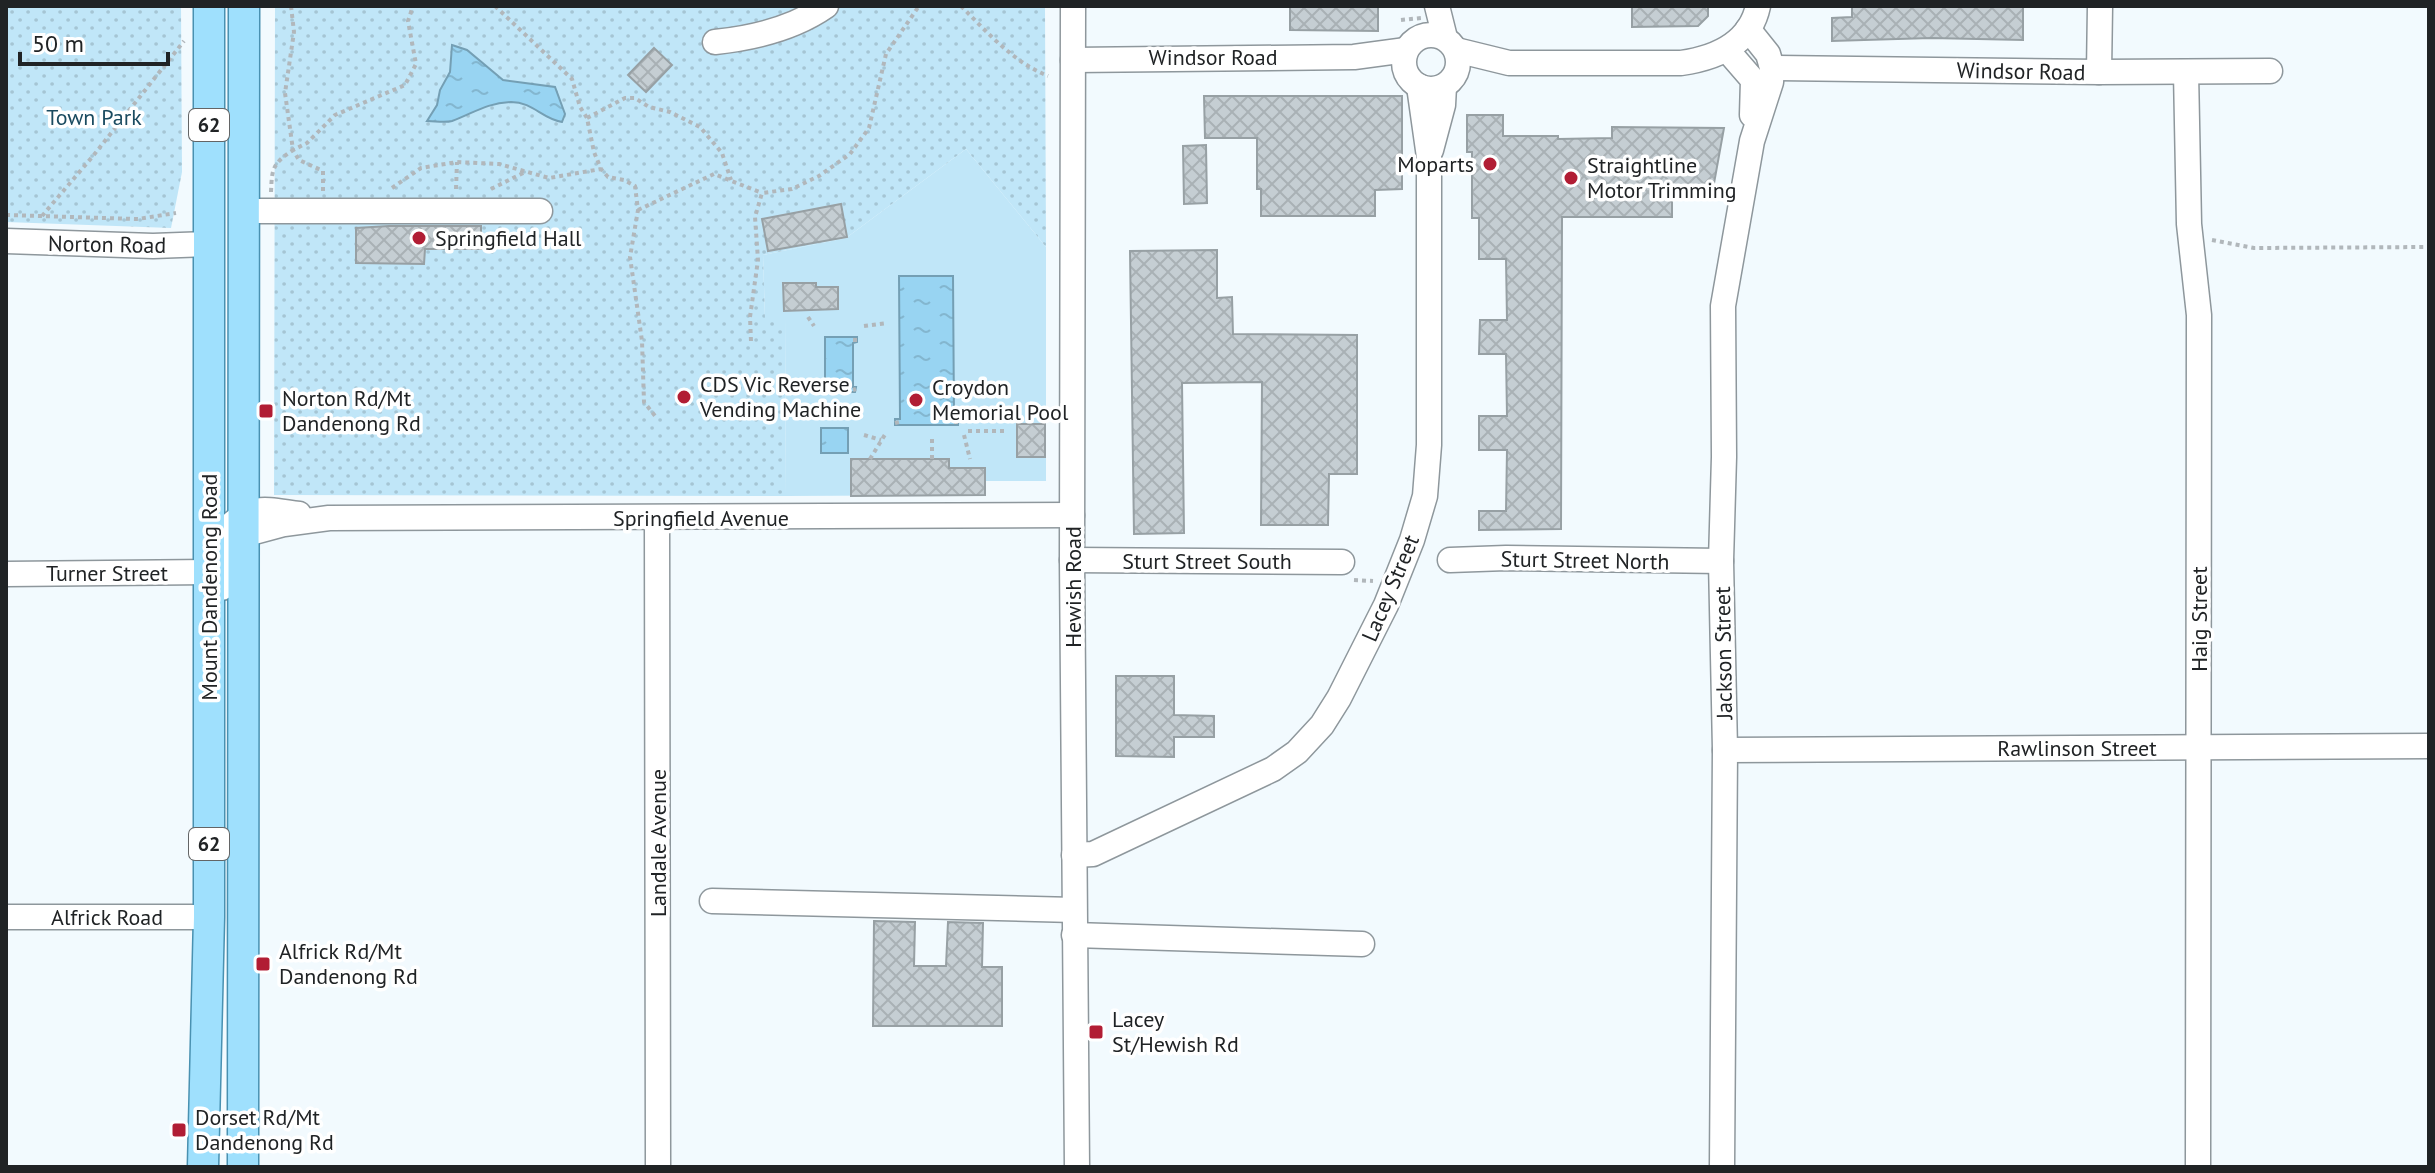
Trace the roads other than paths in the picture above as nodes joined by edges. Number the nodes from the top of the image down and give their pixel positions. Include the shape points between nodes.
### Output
1 (209, 6) edge
2 (244, 6) edge
3 (826, 6) edge
4 (1073, 6) edge
5 (1422, 6) edge
6 (1437, 6) edge
7 (1758, 6) edge
8 (2100, 6) edge
9 (1748, 29) junction
10 (715, 42) dead end
11 (1412, 44) junction
12 (1450, 44) junction
13 (1727, 50) junction
14 (1354, 57) junction
15 (1073, 60) junction
16 (1509, 63) junction
17 (1772, 68) junction
18 (2270, 71) dead end
19 (2099, 72) junction
20 (2186, 72) junction
21 (1414, 82) junction
22 (1448, 83) junction
23 (1752, 141) junction
24 (1429, 157) junction
25 (258, 211) junction
26 (540, 211) dead end
27 (6, 241) edge
28 (208, 244) junction
29 (244, 244) junction
30 (1072, 515) junction
31 (657, 519) junction
32 (243, 524) junction
33 (1072, 560) junction
34 (1450, 560) dead end
35 (1721, 561) junction
36 (1342, 562) dead end
37 (209, 572) junction
38 (6, 574) edge
39 (209, 691) junction
40 (2429, 746) edge
41 (2198, 747) junction
42 (1725, 750) junction
43 (1074, 855) junction
44 (712, 901) dead end
45 (1074, 910) junction
46 (6, 917) edge
47 (209, 917) junction
48 (243, 917) junction
49 (1074, 935) junction
50 (1362, 944) dead end
51 (203, 1167) edge
52 (243, 1167) edge
53 (658, 1167) edge
54 (1077, 1167) edge
55 (1722, 1167) edge
56 (2198, 1167) edge

1 - 28 main road, Mount Dandenong Road / 62
2 - 25 main road, Mount Dandenong Road / 62
3 - 10 street via 770,33
4 - 15 street, Hewish Road
5 - 11 street
6 - 12 street
7 - 9 street
8 - 19 street
9 - 13 street
9 - 17 street
11 - 12 street via 1432,34
11 - 14 street, Windsor Road
11 - 21 street via 1404,64
12 - 16 street
12 - 22 street via 1458,66
13 - 16 street via 1681,63
13 - 23 street via 1753,80
14 - 15 street, Windsor Road
14 - 21 street, Windsor Road
15 - 30 street, Hewish Road
16 - 22 street
17 - 19 street, Windsor Road
17 - 23 street
18 - 20 street, Windsor Road
19 - 20 street, Windsor Road
20 - 41 street, Haig Street via 2190,235 2199,315
21 - 22 street via 1436,89
21 - 24 street, Lacey Street
22 - 24 street, Lacey Street
23 - 35 street, Jackson Street via 1723,306
24 - 43 street, Lacey Street via 1425,496 1391,594 1354,670 1322,725 1273,769 1093,854
25 - 26 street
25 - 29 main road, Mount Dandenong Road / 62
27 - 28 street, Norton Road
28 - 29 main road
28 - 37 main road, Mount Dandenong Road / 62
29 - 32 main road, Mount Dandenong Road / 62
30 - 31 street, Springfield Avenue
30 - 33 street, Hewish Road
31 - 32 street, Springfield Avenue via 329,518 262,509
31 - 53 street, Landale Avenue
32 - 39 street via 226,530
32 - 48 main road, Mount Dandenong Road / 62
33 - 36 street, Sturt Street South
33 - 43 street, Hewish Road
34 - 35 street, Sturt Street North
35 - 42 street, Jackson Street
37 - 38 street, Turner Street
37 - 39 main road, Mount Dandenong Road / 62
39 - 47 main road, Mount Dandenong Road / 62
40 - 41 street, Rawlinson Street
41 - 42 street, Rawlinson Street
41 - 56 street, Haig Street
42 - 55 street, Jackson Street
43 - 45 street, Hewish Road
44 - 45 street
45 - 49 street, Hewish Road
46 - 47 street, Alfrick Road
47 - 48 main road
47 - 51 main road, Mount Dandenong Road / 62
48 - 52 main road, Mount Dandenong Road / 62
49 - 50 street
49 - 54 street, Hewish Road

